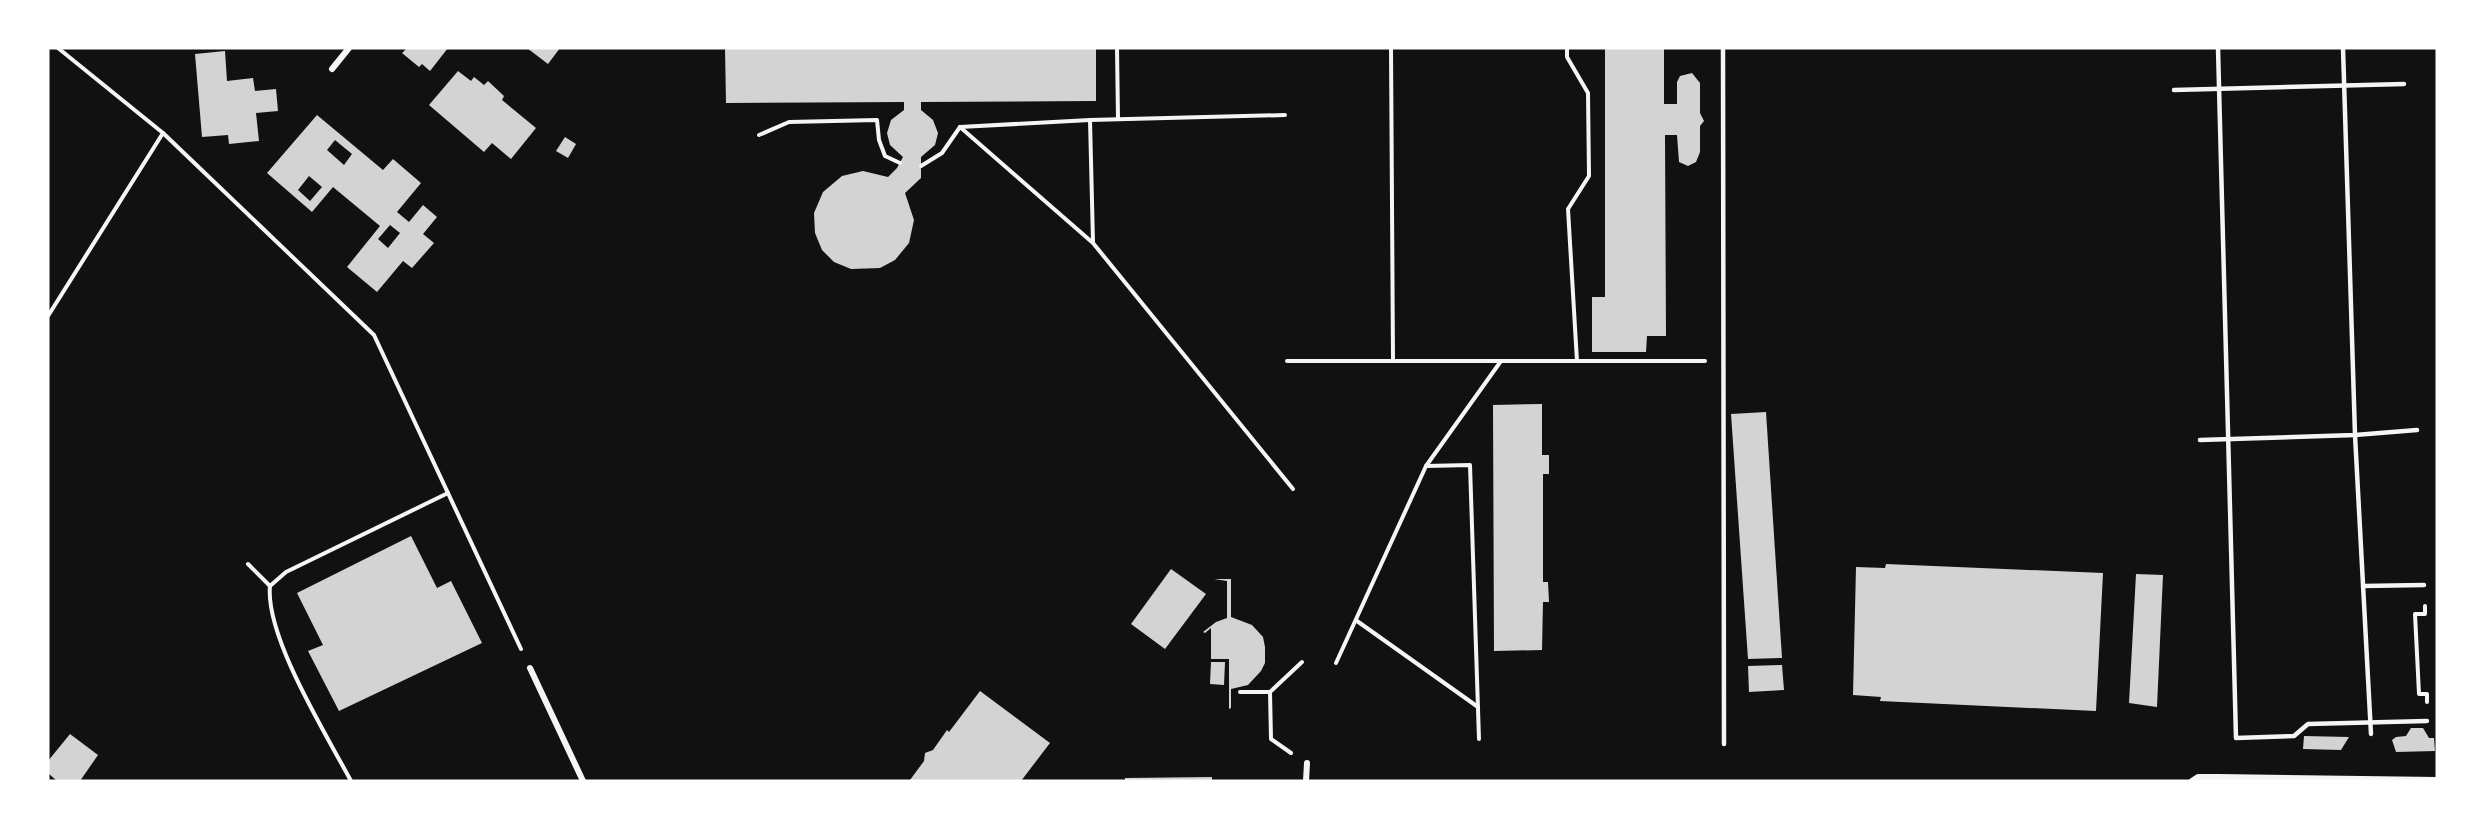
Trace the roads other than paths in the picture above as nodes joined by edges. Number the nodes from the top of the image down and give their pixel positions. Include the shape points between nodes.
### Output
1 (350, 48) edge
2 (1724, 48) edge
3 (2218, 48) edge
4 (2343, 48) edge
5 (332, 69) dead end
6 (2404, 84) dead end
7 (2344, 85) junction
8 (2174, 90) dead end
9 (2219, 90) junction
10 (2417, 430) dead end
11 (2355, 435) junction
12 (2229, 438) junction
13 (2200, 440) dead end
14 (2424, 585) road end
15 (2362, 586) junction
16 (530, 668) road end
17 (2427, 721) road end
18 (2371, 722) junction
19 (2371, 734) dead end
20 (1724, 744) dead end
21 (1307, 763) road end
22 (2437, 780) edge
23 (583, 781) edge
24 (1306, 781) edge
25 (2192, 781) edge

1 - 5 street
2 - 20 lane
3 - 9 lane
4 - 7 lane
6 - 7 lane
7 - 9 lane
7 - 11 lane
8 - 9 lane
9 - 12 lane
10 - 11 lane
11 - 12 lane
11 - 15 lane
12 - 13 lane
12 - 18 lane via 2236,738 2294,736 2308,724
14 - 15 lane
15 - 18 lane
16 - 23 street
17 - 18 lane
18 - 19 lane
21 - 24 street
22 - 25 street via 2198,777

